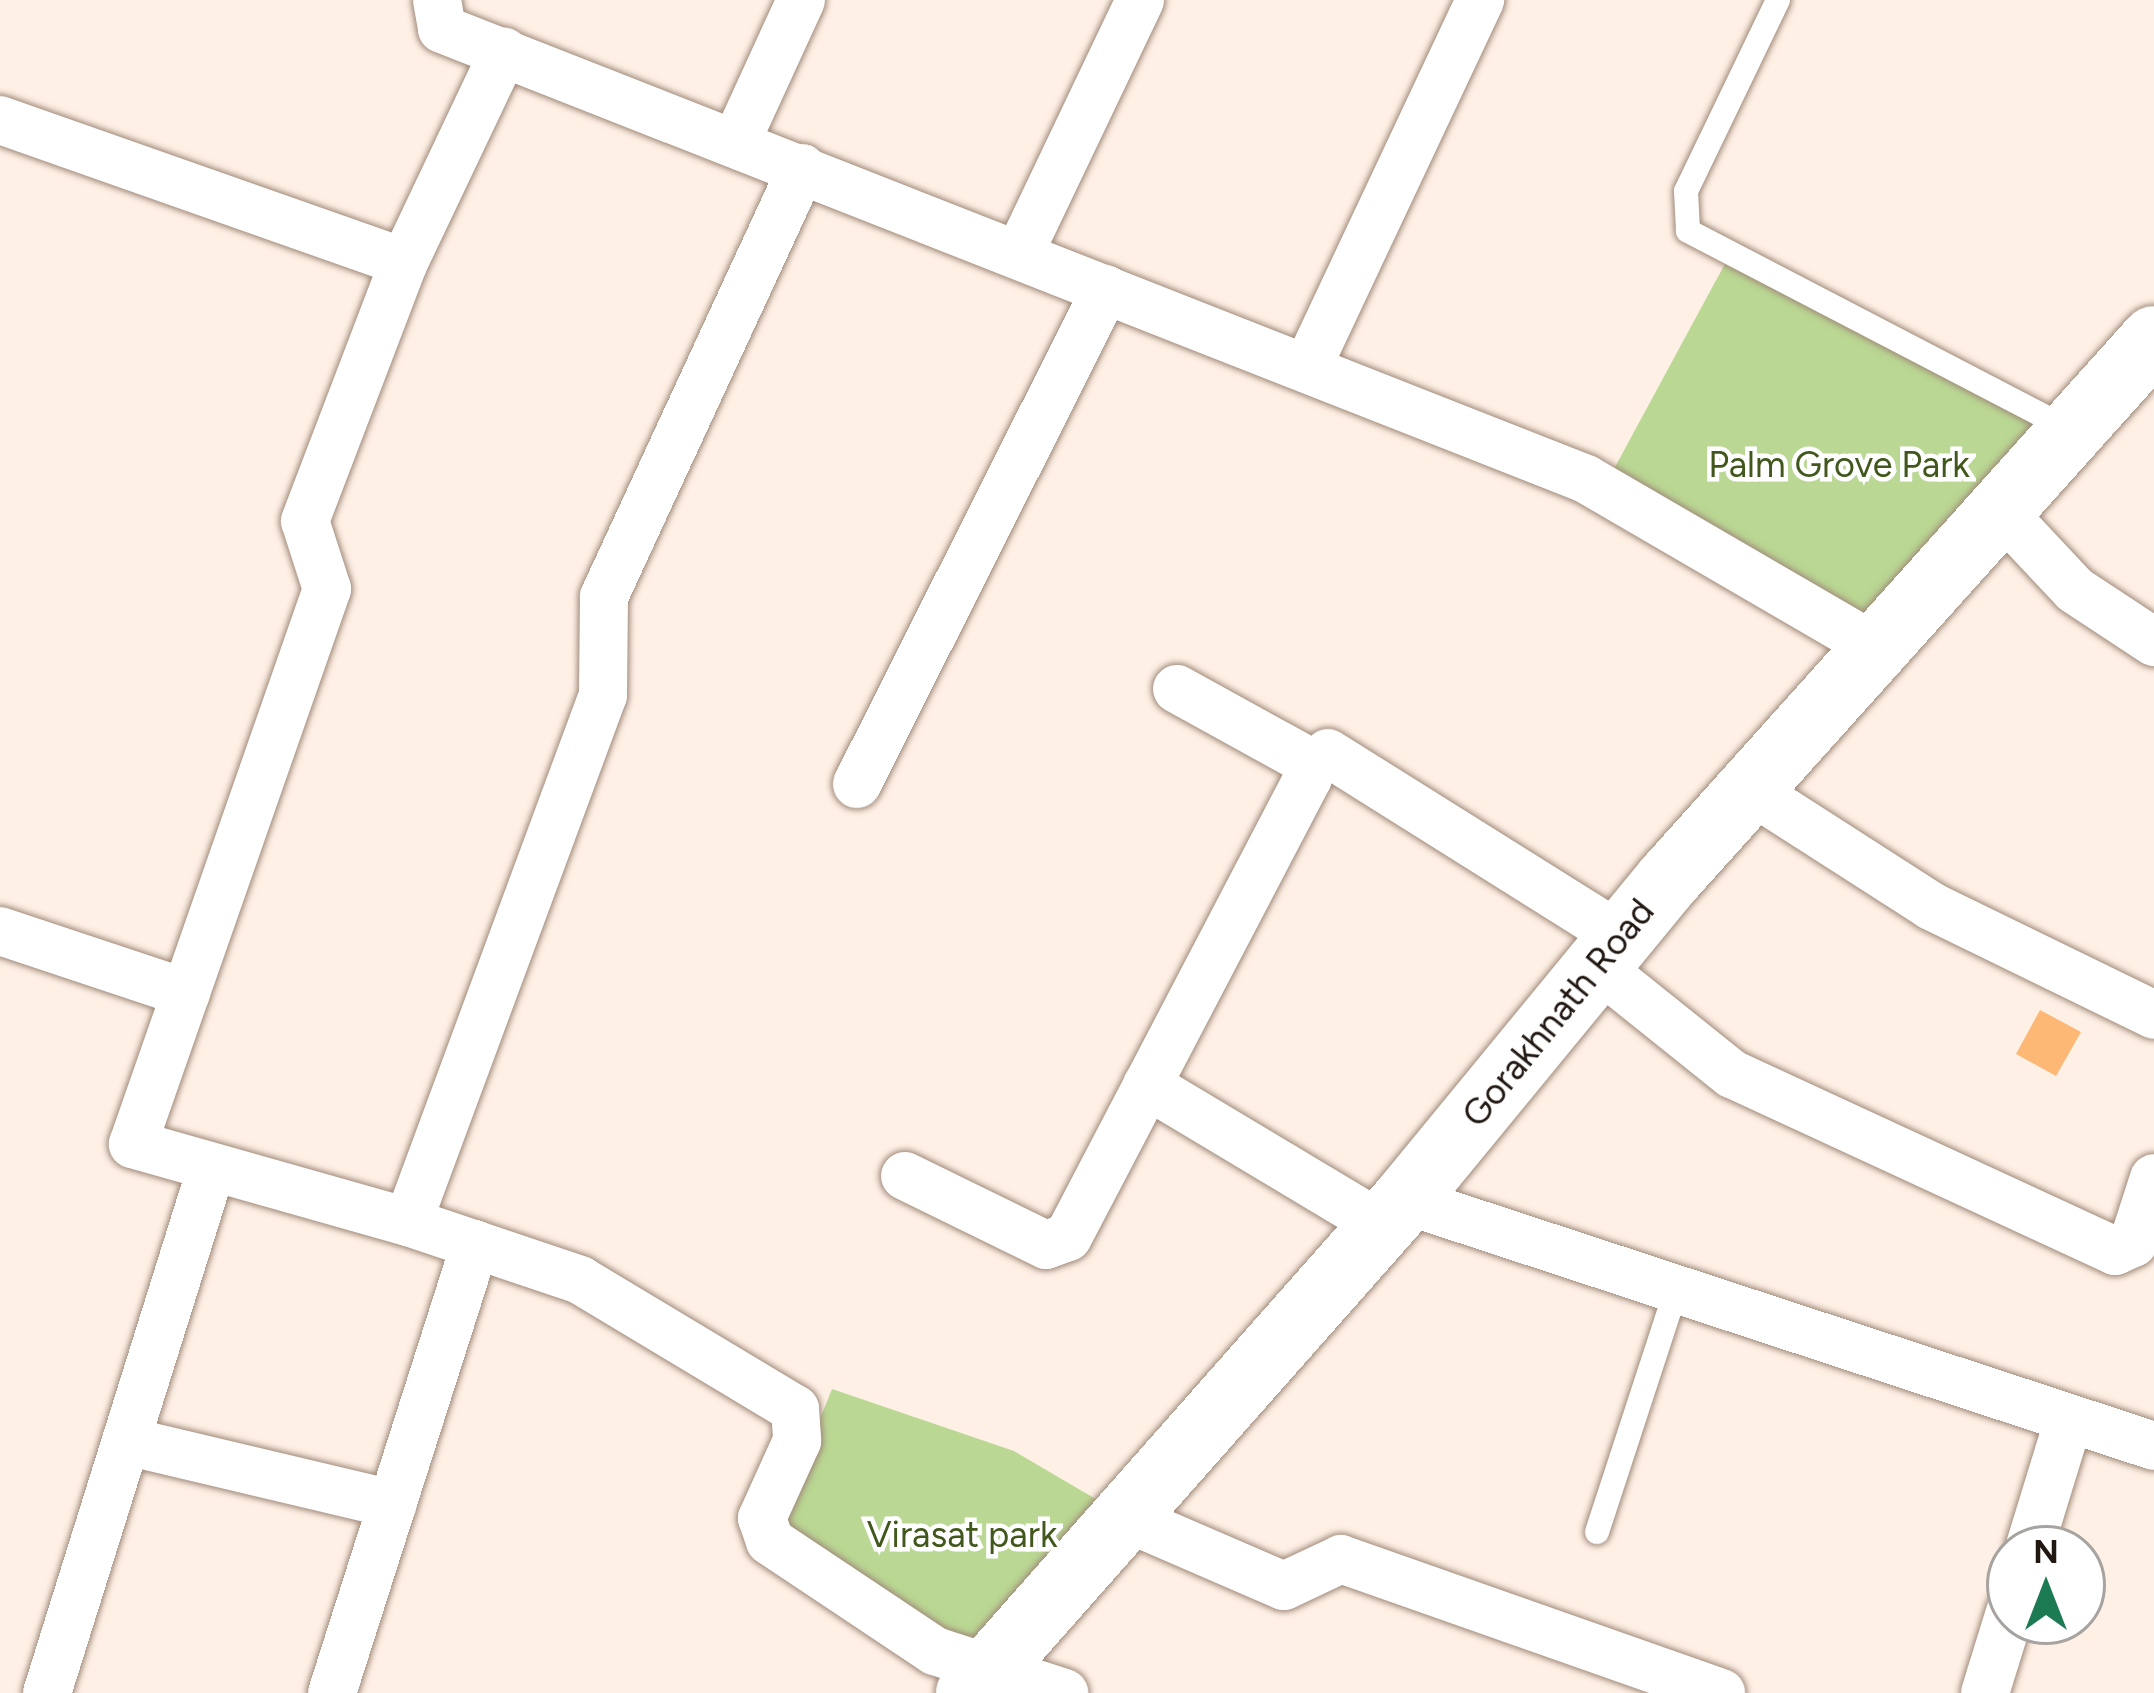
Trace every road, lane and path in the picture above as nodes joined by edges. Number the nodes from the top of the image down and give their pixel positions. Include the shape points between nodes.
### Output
1 (436, 0) edge
2 (801, 0) edge
3 (1140, 0) edge
4 (1480, 0) edge
5 (1778, 0) edge
6 (504, 51) junction
7 (0, 120) edge
8 (736, 142) junction
9 (802, 168) junction
10 (1019, 254) junction
11 (404, 262) junction
12 (1106, 289) junction
13 (2154, 339) edge
14 (1307, 368) junction
15 (2070, 430) junction
16 (1998, 508) junction
17 (2154, 642) edge
18 (1875, 647) junction
19 (1177, 689) dead end
20 (1328, 753) dead end
21 (857, 784) dead end
22 (1748, 789) junction
23 (0, 931) edge
24 (1609, 952) junction
25 (186, 993) junction
26 (2154, 1016) edge
27 (1148, 1085) junction
28 (210, 1173) junction
29 (904, 1176) dead end
30 (2154, 1178) edge
31 (1394, 1213) junction
32 (408, 1222) junction
33 (475, 1244) junction
34 (1676, 1292) junction
35 (2069, 1419) junction
36 (126, 1441) junction
37 (2154, 1446) edge
38 (393, 1504) junction
39 (1122, 1516) junction
40 (2036, 1525) edge
41 (1598, 1532) dead end
42 (2000, 1645) edge
43 (978, 1680) edge
44 (47, 1693) edge
45 (332, 1693) edge
46 (1064, 1693) edge
47 (1721, 1693) edge
48 (1985, 1693) edge

1 - 6 street via 442,29
2 - 8 street
3 - 10 street
4 - 14 street
5 - 15 lane via 1686,190 1688,231
6 - 8 street
6 - 11 street
7 - 11 street
8 - 9 street
9 - 10 street
9 - 32 street via 604,597 603,694
10 - 12 street
11 - 25 street via 304,521 327,589
12 - 14 street
12 - 21 street
13 - 15 main road, Gorakhnath Road
14 - 18 street via 1586,479
15 - 16 main road, Gorakhnath Road
16 - 17 street via 2075,590
16 - 18 main road, Gorakhnath Road
18 - 22 main road, Gorakhnath Road
19 - 27 street via 1309,767
20 - 24 street
22 - 24 main road, Gorakhnath Road
22 - 26 street via 1931,906
23 - 25 street
24 - 30 street via 1732,1074 2115,1251 2133,1243
24 - 31 main road, Gorakhnath Road
25 - 28 street via 133,1150
27 - 29 street via 1059,1244
27 - 31 street
28 - 32 street
28 - 36 street
31 - 34 street
31 - 39 main road, Gorakhnath Road
32 - 33 street
33 - 38 street
33 - 43 street via 580,1280 795,1409 797,1441 762,1517 770,1541
34 - 35 street
34 - 41 lane
35 - 37 street
35 - 40 street
36 - 38 street
36 - 44 street
38 - 45 street
39 - 43 main road, Gorakhnath Road
39 - 47 street via 1284,1586 1341,1558
42 - 48 street
43 - 46 street

